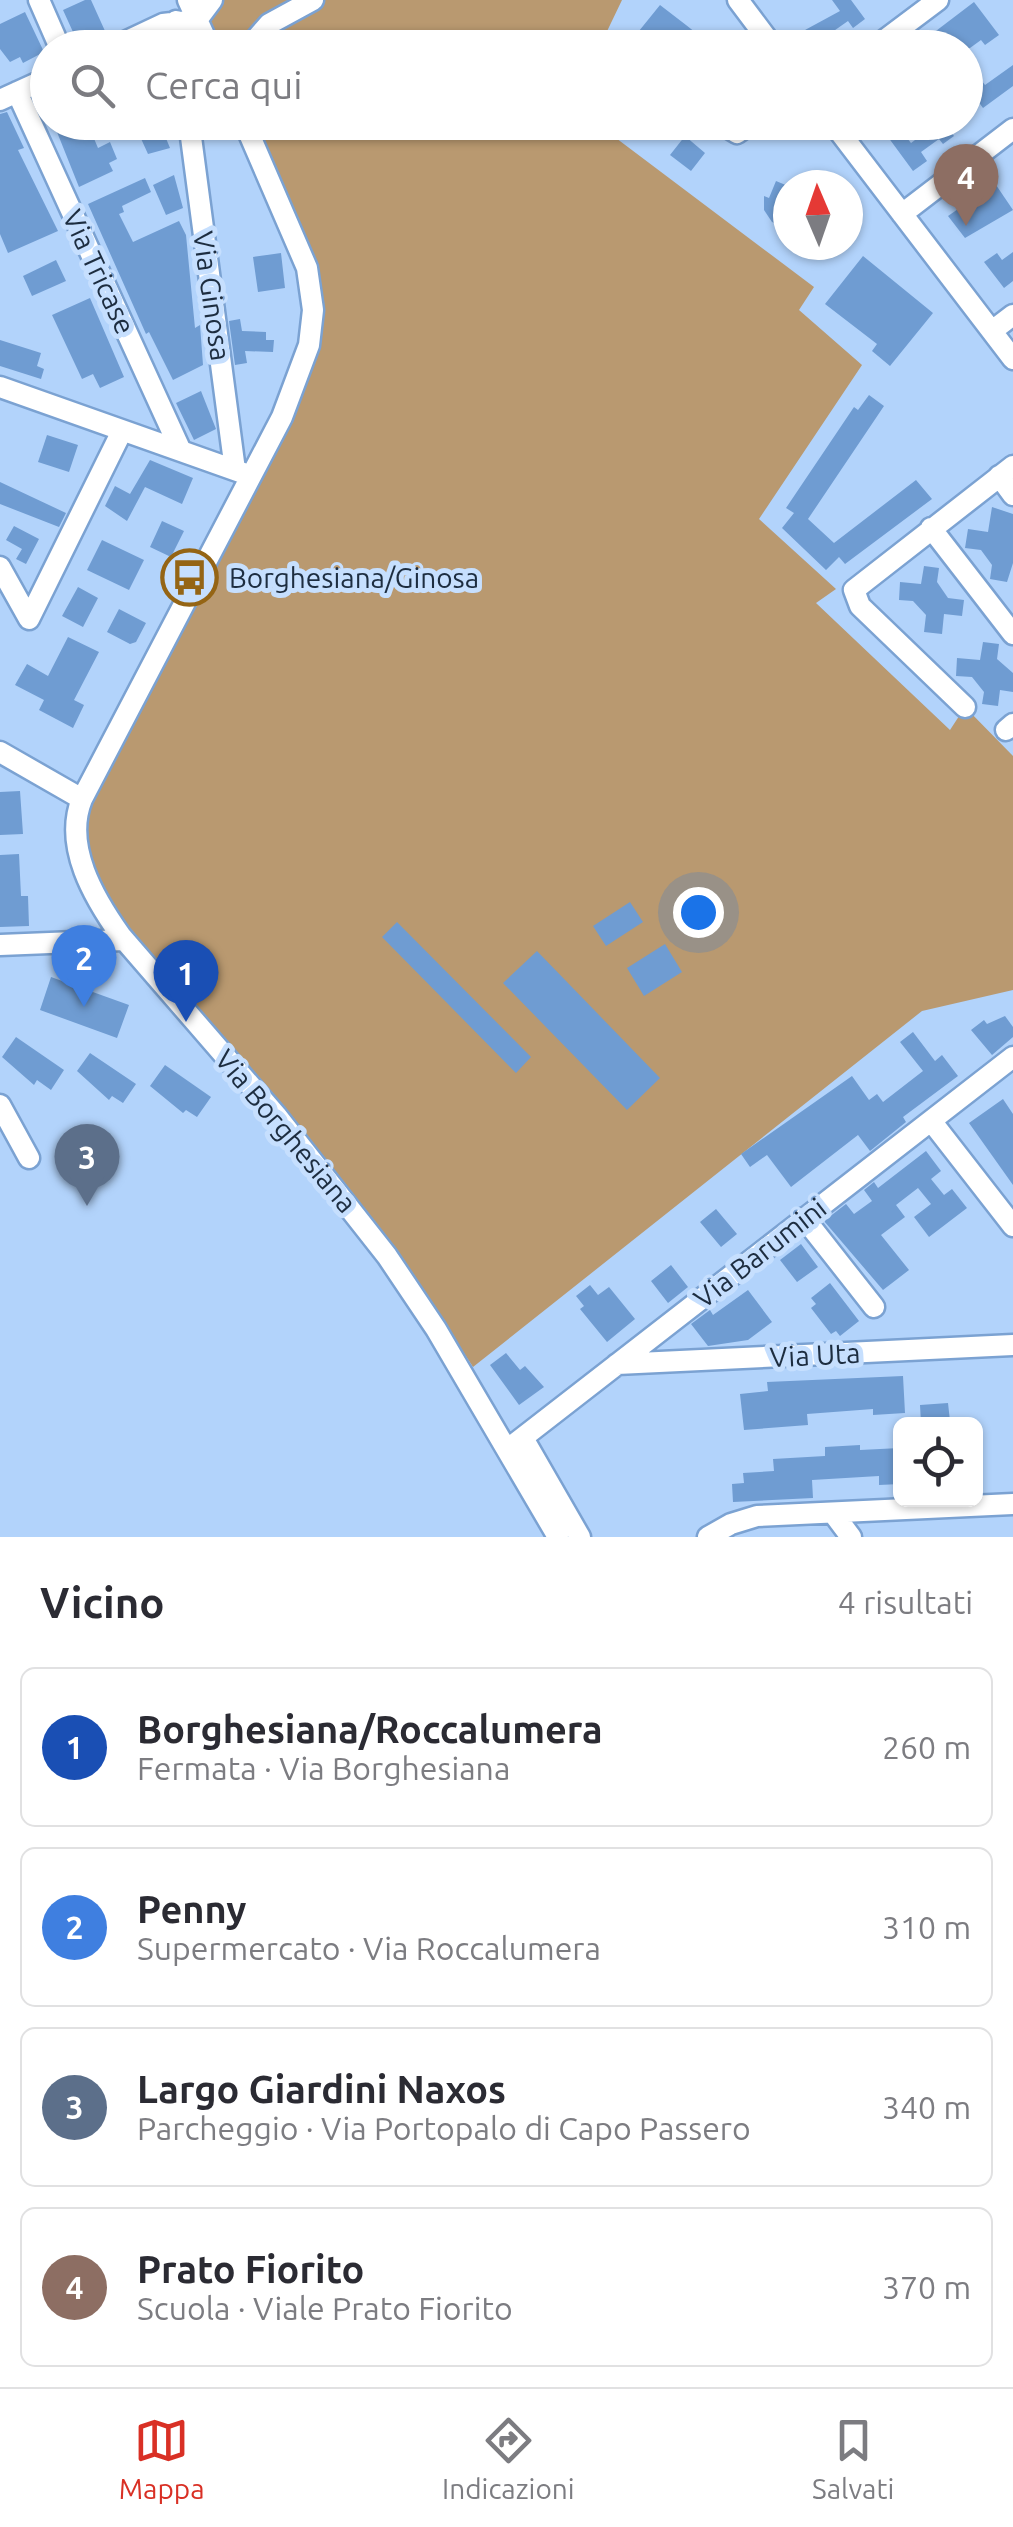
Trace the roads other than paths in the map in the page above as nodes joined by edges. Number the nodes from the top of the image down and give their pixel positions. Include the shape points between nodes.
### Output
1 (39, 0) edge
2 (188, 0) edge
3 (212, 0) edge
4 (274, 0) edge
5 (288, 0) edge
6 (313, 0) edge
7 (738, 0) edge
8 (938, 0) edge
9 (198, 20) junction
10 (176, 21) junction
11 (52, 30) edge
12 (155, 30) edge
13 (177, 30) edge
14 (202, 30) edge
15 (264, 30) edge
16 (760, 30) edge
17 (898, 30) edge
18 (9, 96) edge
19 (1013, 129) edge
20 (30, 139) edge
21 (30, 140) edge
22 (192, 140) edge
23 (252, 140) edge
24 (846, 140) edge
25 (902, 214) junction
26 (1013, 315) edge
27 (992, 330) junction
28 (1013, 359) edge
29 (0, 388) edge
30 (122, 431) junction
31 (181, 451) junction
32 (1006, 471) edge
33 (244, 473) junction
34 (1013, 495) edge
35 (932, 528) junction
36 (0, 567) edge
37 (1013, 634) edge
38 (965, 707) dead end
39 (0, 752) edge
40 (82, 800) junction
41 (124, 940) junction
42 (0, 945) edge
43 (1013, 1057) edge
44 (0, 1105) edge
45 (932, 1122) junction
46 (29, 1158) dead end
47 (804, 1218) junction
48 (1013, 1226) edge
49 (874, 1308) dead end
50 (1013, 1345) edge
51 (617, 1364) junction
52 (515, 1443) junction
53 (1013, 1504) edge
54 (833, 1513) junction
55 (558, 1537) edge
56 (580, 1537) edge
57 (708, 1537) edge
58 (851, 1537) edge

1 - 11 street
2 - 9 street
3 - 9 street
4 - 5 street
6 - 15 street
7 - 16 street
8 - 17 street
9 - 10 street
9 - 14 street
10 - 12 street
10 - 13 street
18 - 20 street, Via Tricase
19 - 25 street
21 - 31 street, Via Tricase
22 - 33 street, Via Ginosa
23 - 33 street, Via Borghesiana via 300,248 313,315 299,377
24 - 25 street
25 - 27 street
26 - 27 street
27 - 28 street
29 - 30 street
30 - 31 street
30 - 36 street via 30,619
31 - 33 street
32 - 34 street
32 - 35 street
33 - 40 street, Via Borghesiana
35 - 37 street
35 - 38 street via 858,584 854,597
39 - 40 street
40 - 41 street, Via Borghesiana via 75,829 80,856
41 - 42 street
41 - 52 street, Via Borghesiana via 380,1246
43 - 45 street, Via Barumini
44 - 46 street
45 - 47 street, Via Barumini
45 - 48 street
47 - 49 street
47 - 51 street, Via Barumini
50 - 51 street, Via Uta
51 - 52 street, Via Barumini
52 - 55 street, Via Borghesiana
52 - 56 street
53 - 54 street
54 - 57 street via 752,1517
54 - 58 street

